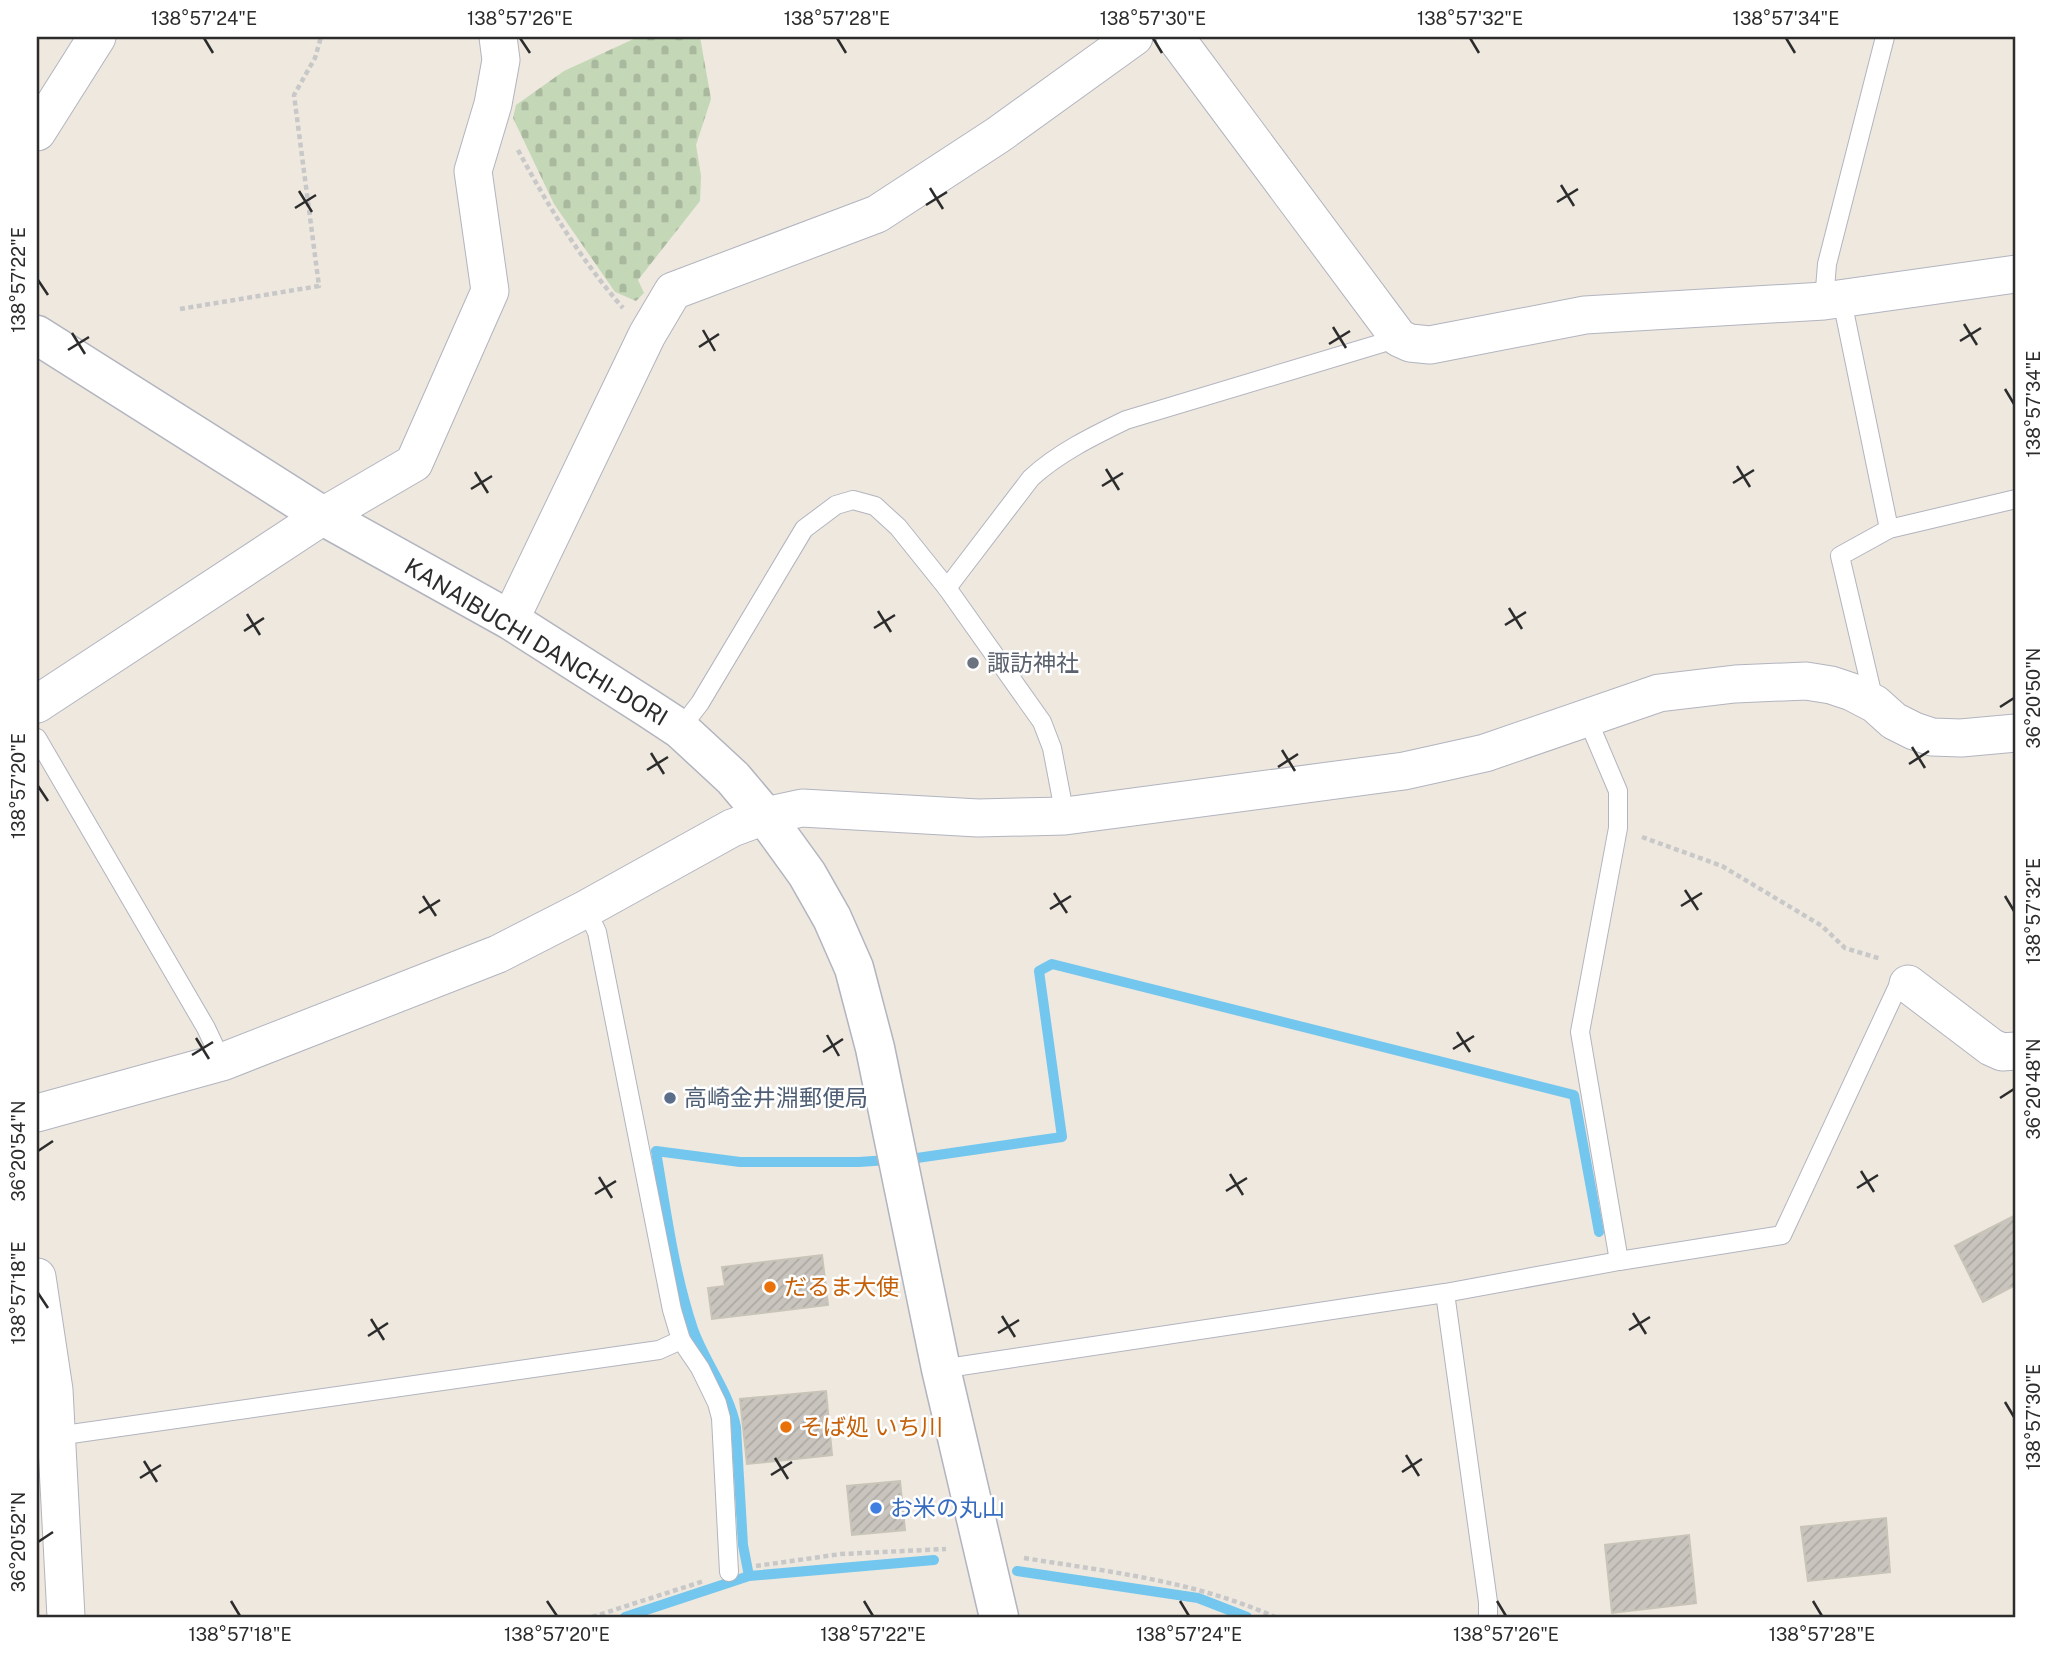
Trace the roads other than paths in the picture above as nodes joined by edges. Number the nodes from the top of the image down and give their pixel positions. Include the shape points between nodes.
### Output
1 (97, 37) edge
2 (498, 37) edge
3 (1134, 37) edge
4 (1175, 37) edge
5 (1885, 37) edge
6 (37, 132) edge
7 (2016, 274) edge
8 (1834, 299) junction
9 (37, 335) edge
10 (1399, 338) junction
11 (2016, 499) edge
12 (323, 516) junction
13 (1889, 529) junction
14 (947, 588) junction
15 (510, 620) junction
16 (37, 704) edge
17 (1875, 704) junction
18 (1587, 718) junction
19 (680, 729) junction
20 (2016, 733) edge
21 (37, 738) edge
22 (765, 816) junction
23 (1065, 816) junction
24 (586, 909) junction
25 (1908, 984) joint
26 (2016, 1051) edge
27 (222, 1062) junction
28 (37, 1113) edge
29 (1619, 1261) junction
30 (37, 1277) edge
31 (1446, 1293) junction
32 (681, 1339) junction
33 (941, 1369) junction
34 (57, 1436) junction
35 (729, 1572) road end
36 (66, 1617) edge
37 (999, 1617) edge
38 (1488, 1617) edge

1 - 6 street
2 - 12 street via 501,60 493,104 473,171 490,291 414,463
3 - 15 street via 998,135 877,214 673,290
4 - 10 street
5 - 8 lane via 1827,264
7 - 8 street
8 - 10 street via 1585,314 1430,345
8 - 13 lane via 1845,315
9 - 12 street, KANAIBUCHI DANCHI-DORI
10 - 14 lane via 1126,420 1096,434 1031,478
11 - 13 lane
12 - 15 street, KANAIBUCHI DANCHI-DORI
12 - 16 street
13 - 17 lane via 1840,556
14 - 19 lane via 875,506 853,500 836,505 804,529 701,703
14 - 23 lane via 1042,722 1052,748
15 - 19 street, KANAIBUCHI DANCHI-DORI
17 - 18 street via 1831,685 1805,681 1735,684 1659,693
17 - 20 street via 1894,721 1932,737
18 - 23 street via 1485,753 1404,771
18 - 29 lane via 1618,791 1618,828 1580,1032
19 - 22 street, KANAIBUCHI DANCHI-DORI via 733,778
21 - 27 lane
22 - 23 street via 802,808 978,818
22 - 24 street via 732,828
22 - 33 street, KANAIBUCHI DANCHI-DORI via 807,874 854,968 875,1048
24 - 27 street via 498,954
24 - 32 lane via 597,932
25 - 26 street via 1991,1047
25 - 29 lane via 1898,986 1782,1235
27 - 28 street
29 - 31 lane
30 - 34 street
31 - 33 lane
31 - 38 lane
32 - 34 lane via 659,1350
32 - 35 lane via 700,1368 721,1418
33 - 37 street, KANAIBUCHI DANCHI-DORI
34 - 36 street

